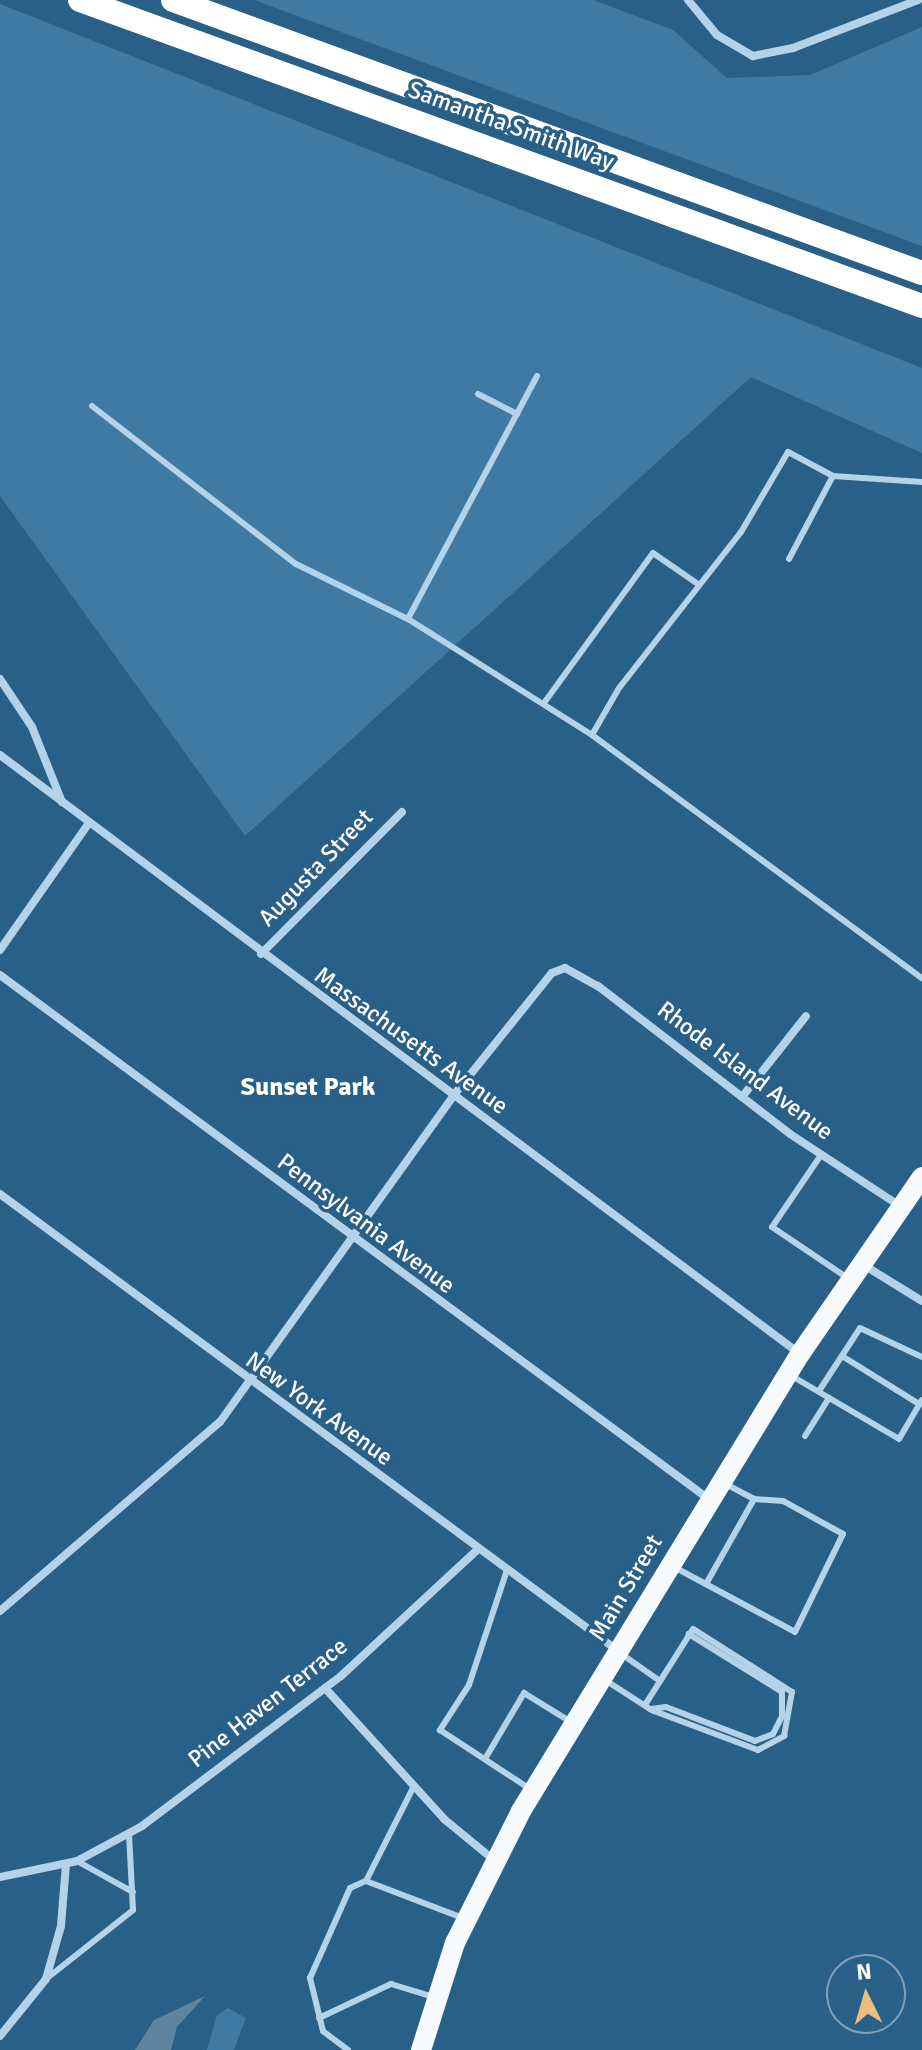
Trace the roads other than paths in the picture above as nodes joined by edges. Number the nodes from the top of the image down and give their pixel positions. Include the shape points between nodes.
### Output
1 (80, 0) edge
2 (173, 0) edge
3 (688, 0) edge
4 (918, 0) edge
5 (922, 273) edge
6 (922, 306) edge
7 (537, 376) dead end
8 (478, 394) dead end
9 (92, 406) dead end
10 (517, 414) junction
11 (833, 476) junction
12 (922, 482) edge
13 (789, 559) dead end
14 (698, 584) junction
15 (408, 619) junction
16 (0, 679) edge
17 (544, 703) junction
18 (592, 735) junction
19 (0, 755) edge
20 (62, 803) junction
21 (402, 812) dead end
22 (89, 823) junction
23 (0, 950) edge
24 (261, 954) junction
25 (0, 975) edge
26 (922, 978) edge
27 (806, 1016) dead end
28 (453, 1096) junction
29 (742, 1097) junction
30 (821, 1155) junction
31 (922, 1177) edge
32 (0, 1194) edge
33 (901, 1206) junction
34 (349, 1237) junction
35 (856, 1272) junction
36 (922, 1301) edge
37 (800, 1354) junction
38 (842, 1356) junction
39 (922, 1357) edge
40 (790, 1374) junction
41 (246, 1380) junction
42 (819, 1391) junction
43 (829, 1398) junction
44 (921, 1402) edge
45 (805, 1436) dead end
46 (722, 1482) junction
47 (754, 1499) junction
48 (711, 1500) junction
49 (478, 1549) junction
50 (670, 1565) junction
51 (507, 1570) junction
52 (706, 1584) junction
53 (0, 1611) edge
54 (618, 1651) junction
55 (602, 1678) junction
56 (660, 1681) junction
57 (325, 1688) junction
58 (647, 1707) junction
59 (573, 1724) junction
60 (485, 1759) junction
61 (414, 1786) junction
62 (533, 1791) junction
63 (129, 1834) junction
64 (77, 1861) junction
65 (494, 1861) junction
66 (66, 1864) junction
67 (0, 1877) edge
68 (366, 1881) junction
69 (133, 1892) junction
70 (466, 1919) junction
71 (46, 1979) junction
72 (435, 1997) junction
73 (319, 2018) junction
74 (0, 2036) edge
75 (348, 2050) edge
76 (421, 2050) edge

1 - 6 highway, Samantha Smith Way
2 - 5 highway, Samantha Smith Way
3 - 4 street via 717,35 753,56 793,48
7 - 10 lane
8 - 10 lane
9 - 15 lane via 296,564
10 - 15 lane
11 - 12 lane
11 - 13 lane
11 - 14 lane via 788,452 741,532
14 - 17 lane via 653,553
14 - 18 lane
15 - 17 lane
16 - 20 street via 32,727
17 - 18 lane
18 - 26 lane
19 - 20 street, Massachusetts Avenue
20 - 22 street, Massachusetts Avenue
21 - 24 street, Augusta Street
22 - 23 street
22 - 24 street, Massachusetts Avenue
24 - 28 street, Massachusetts Avenue
25 - 34 street, Pennsylvania Avenue
27 - 29 street
28 - 29 street, Rhode Island Avenue via 540,983 565,968
28 - 34 street
28 - 37 street, Massachusetts Avenue
29 - 30 street, Rhode Island Avenue
30 - 33 street, Rhode Island Avenue
30 - 35 lane via 772,1227
31 - 33 main road, Main Street
32 - 41 street, New York Avenue
33 - 35 main road, Main Street
34 - 41 street
34 - 48 street, Pennsylvania Avenue
35 - 36 street
35 - 37 main road, Main Street
37 - 40 main road, Main Street
38 - 39 lane via 860,1328
38 - 42 lane
38 - 44 lane
40 - 42 lane
40 - 46 main road, Main Street
41 - 49 street, New York Avenue
41 - 53 street via 188,1455
42 - 43 lane
43 - 44 lane via 899,1439
43 - 45 lane
46 - 47 lane
46 - 48 main road, Main Street
47 - 52 lane
47 - 52 lane via 783,1501 843,1534 795,1632
48 - 50 main road, Main Street
49 - 51 street, New York Avenue
49 - 57 street, Pine Haven Terrace
50 - 52 lane
50 - 54 main road, Main Street
51 - 54 street, New York Avenue
51 - 60 lane via 469,1685 440,1730
54 - 55 main road, Main Street
54 - 56 lane
55 - 58 lane
55 - 59 main road, Main Street
56 - 58 lane
56 - 58 lane via 693,1629 785,1681 792,1717 784,1736 758,1750
57 - 61 street
57 - 63 street, Pine Haven Terrace
59 - 60 lane via 524,1693
59 - 62 main road, Main Street
60 - 62 lane
61 - 65 street
61 - 68 lane
62 - 65 main road, Main Street
63 - 64 street, Pine Haven Terrace
63 - 69 lane
64 - 66 street, Pine Haven Terrace
64 - 69 lane
65 - 70 main road, Main Street
66 - 67 street, Pine Haven Terrace
66 - 71 street via 61,1926
68 - 70 lane
68 - 73 lane via 350,1888 310,1978
69 - 71 lane via 127,1917
70 - 72 main road, Main Street
71 - 74 street
72 - 73 lane via 391,1984
72 - 76 main road, Main Street
73 - 75 lane via 331,2043

